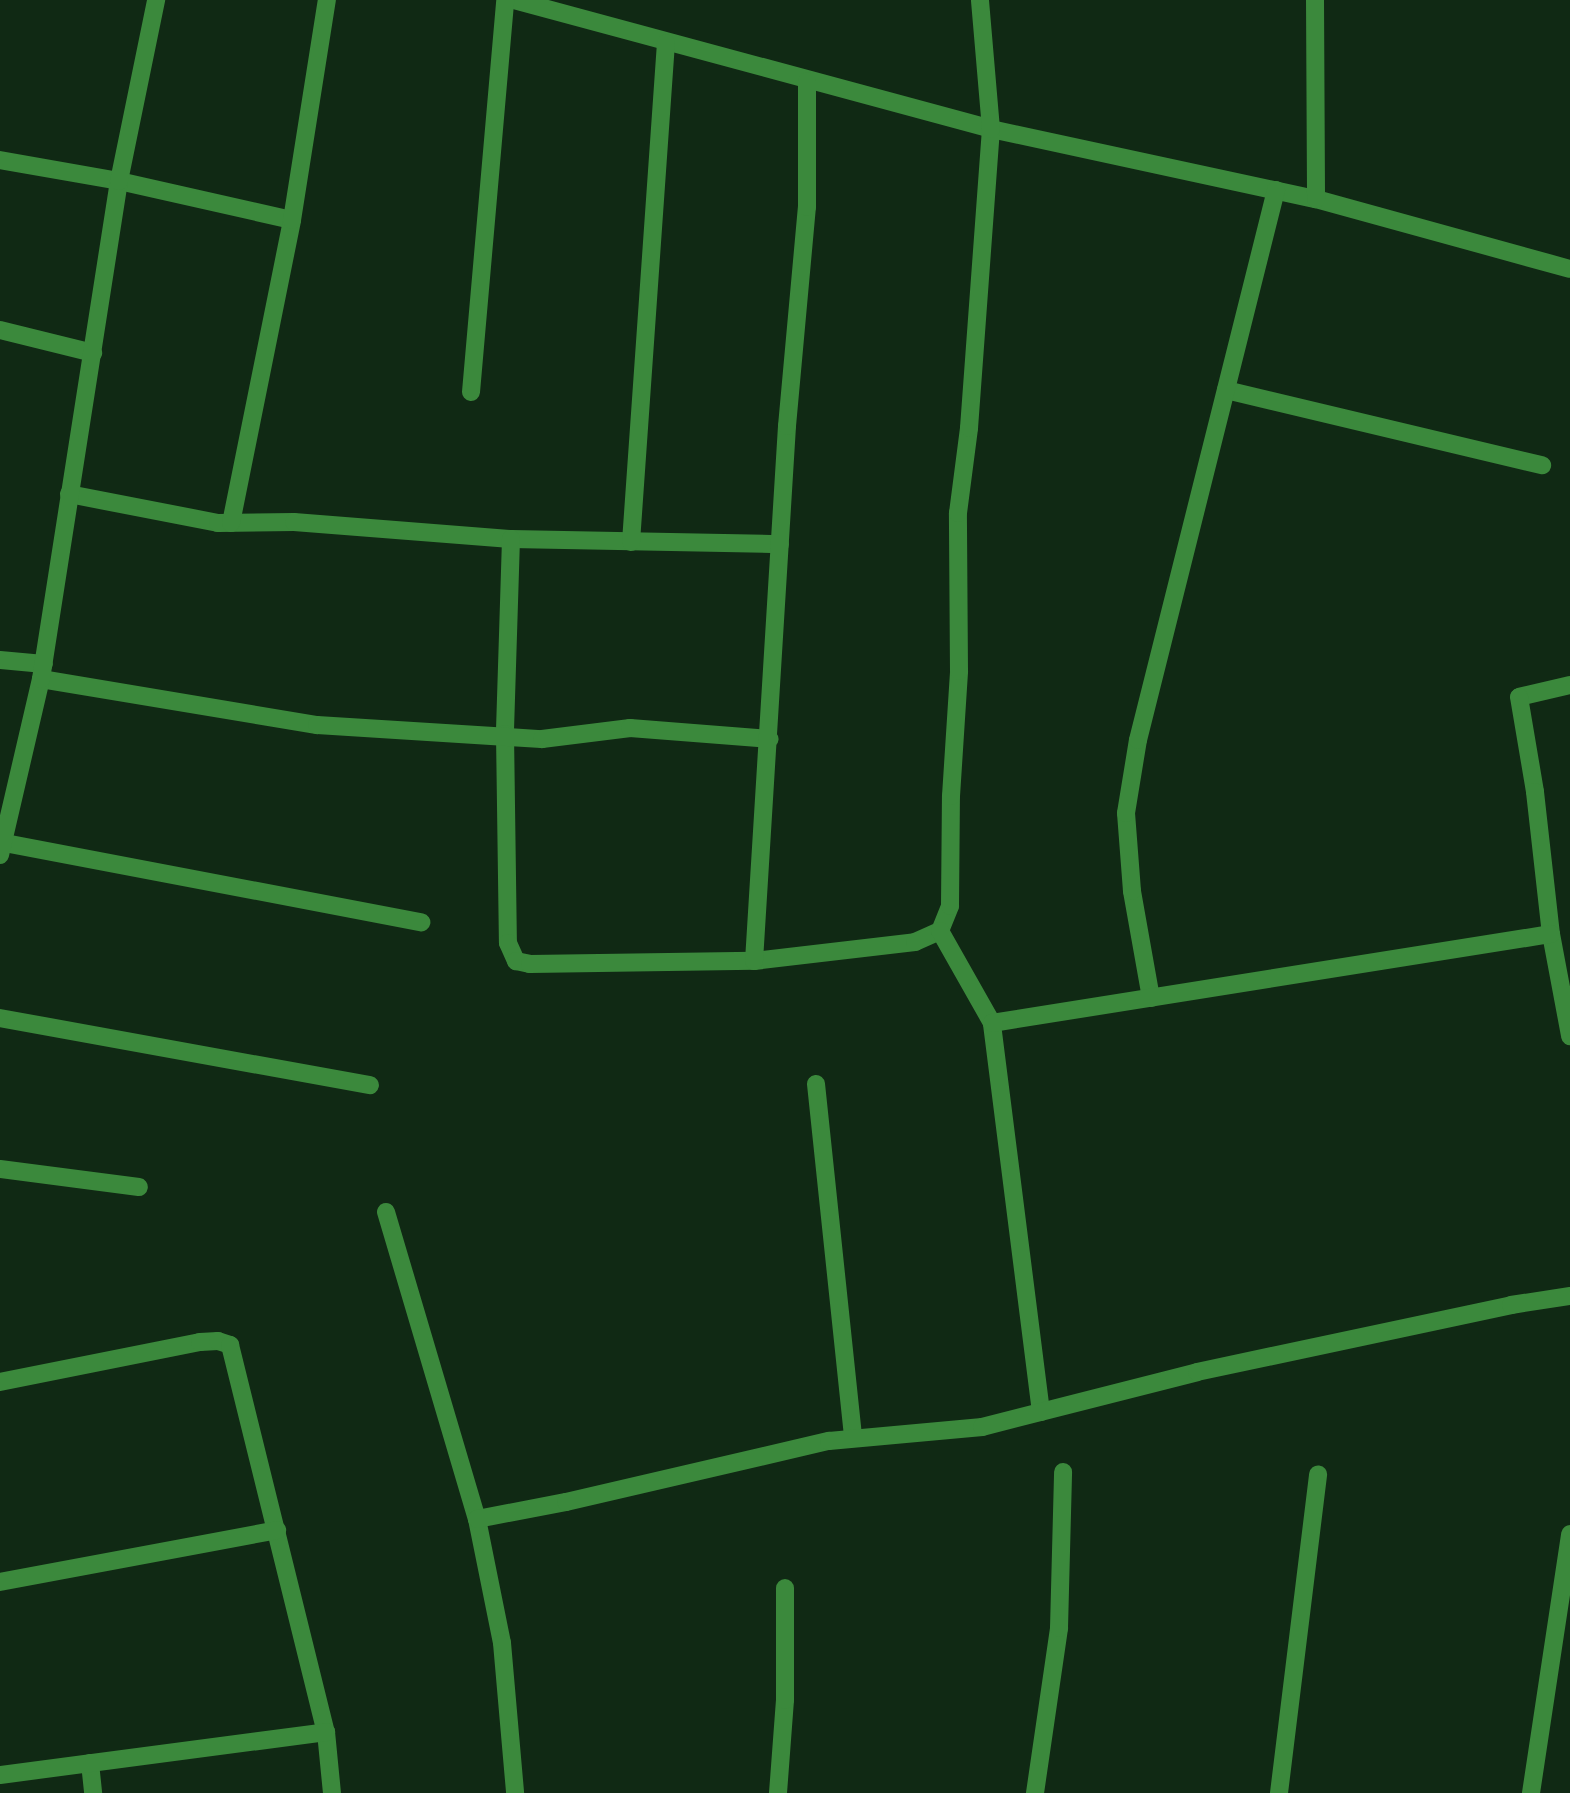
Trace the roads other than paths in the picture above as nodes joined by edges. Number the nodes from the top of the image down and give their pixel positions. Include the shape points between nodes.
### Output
1 (156, 0) edge
2 (327, 0) edge
3 (506, 0) edge
4 (514, 0) edge
5 (980, 0) edge
6 (1315, 0) edge
7 (557, 6) edge
8 (666, 43) junction
9 (807, 81) junction
10 (991, 129) junction
11 (0, 160) edge
12 (119, 181) junction
13 (1276, 190) junction
14 (1316, 199) junction
15 (292, 220) junction
16 (1570, 269) edge
17 (0, 330) edge
18 (93, 353) junction
19 (1226, 390) junction
20 (471, 393) dead end
21 (1542, 465) dead end
22 (69, 494) junction
23 (231, 523) junction
24 (511, 539) junction
25 (631, 542) junction
26 (780, 544) junction
27 (0, 660) edge
28 (43, 672) junction
29 (1570, 685) edge
30 (505, 734) junction
31 (770, 739) junction
32 (1, 847) edge
33 (421, 922) dead end
34 (940, 931) junction
35 (1551, 934) junction
36 (754, 961) junction
37 (1151, 998) junction
38 (0, 1018) edge
39 (992, 1023) junction
40 (1570, 1036) edge
41 (816, 1084) dead end
42 (370, 1085) dead end
43 (0, 1169) edge
44 (139, 1187) dead end
45 (386, 1213) dead end
46 (1570, 1296) edge
47 (0, 1382) edge
48 (1041, 1412) junction
49 (853, 1438) junction
50 (1063, 1472) dead end
51 (1318, 1474) dead end
52 (477, 1519) junction
53 (277, 1530) junction
54 (1570, 1534) edge
55 (0, 1582) edge
56 (785, 1588) dead end
57 (326, 1732) junction
58 (90, 1763) junction
59 (0, 1775) edge
60 (93, 1793) edge
61 (332, 1793) edge
62 (515, 1793) edge
63 (778, 1793) edge
64 (1035, 1793) edge
65 (1279, 1793) edge
66 (1531, 1793) edge

1 - 12 street
2 - 15 street
3 - 20 street
4 - 7 street
5 - 10 street
6 - 14 street
7 - 8 street
8 - 9 street
8 - 25 street
9 - 10 street
9 - 26 street via 807,206
10 - 13 street
10 - 34 street via 970,428 958,513 959,671 950,906
11 - 12 street
12 - 15 street
12 - 18 street
13 - 14 street
13 - 19 street
14 - 16 street
15 - 23 street
17 - 18 street
18 - 22 street
19 - 21 street
19 - 37 street via 1138,740 1126,813 1132,891
22 - 23 street
22 - 28 street
23 - 24 street via 386,527
24 - 25 street
24 - 30 street
25 - 26 street
26 - 31 street
27 - 28 street
28 - 30 street via 317,725
28 - 32 street
29 - 35 street via 1519,697
30 - 31 street via 542,739 630,728
30 - 36 street via 508,943 516,961
31 - 36 street
32 - 33 street
34 - 36 street via 915,942
34 - 39 street
35 - 37 street
35 - 40 street
37 - 39 street
38 - 42 street
39 - 48 street
41 - 49 street
43 - 44 street
45 - 52 street
46 - 48 street via 1197,1372
47 - 53 street via 200,1342 230,1346
48 - 49 street via 982,1427
49 - 52 street
50 - 64 street via 1059,1628
51 - 65 street
52 - 62 street via 502,1643
53 - 55 street
53 - 57 street
54 - 66 street
56 - 63 street via 785,1700
57 - 58 street
57 - 61 street
58 - 59 street
58 - 60 street

